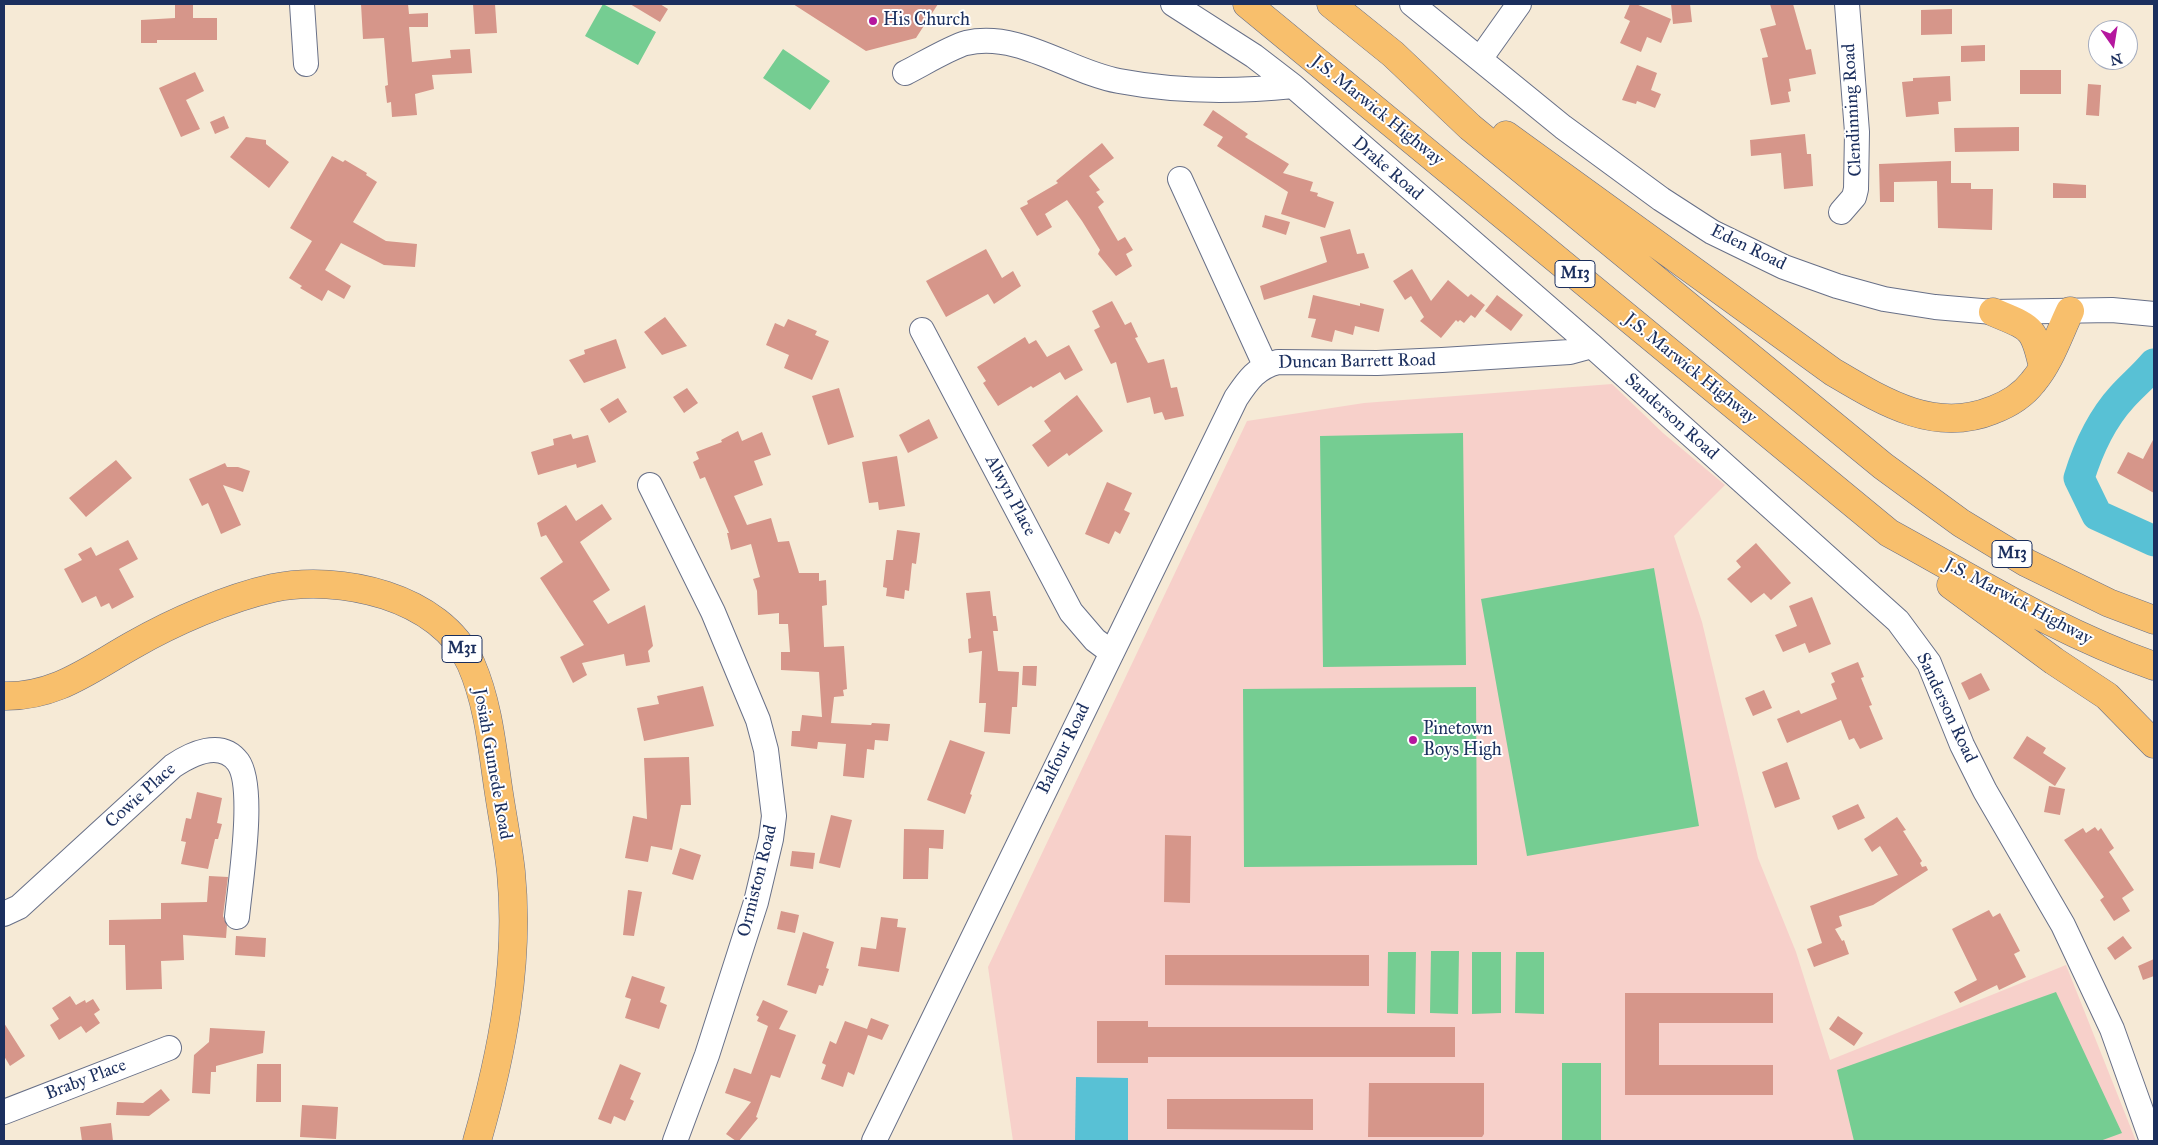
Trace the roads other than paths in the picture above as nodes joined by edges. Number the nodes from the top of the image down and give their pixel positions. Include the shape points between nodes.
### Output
1 (302, 4) edge
2 (1172, 4) edge
3 (1331, 4) edge
4 (1412, 4) edge
5 (1519, 4) edge
6 (1847, 4) edge
7 (1250, 8) edge
8 (1393, 54) junction
9 (1480, 59) junction
10 (306, 64) dead end
11 (905, 73) dead end
12 (1293, 86) junction
13 (1180, 179) dead end
14 (1841, 212) dead end
15 (2070, 311) junction
16 (1993, 312) junction
17 (2154, 314) edge
18 (922, 330) dead end
19 (1592, 346) junction
20 (1265, 365) junction
21 (2043, 368) junction
22 (650, 485) dead end
23 (1889, 533) junction
24 (2154, 620) edge
25 (1111, 652) junction
26 (2154, 666) edge
27 (4, 696) edge
28 (2154, 744) edge
29 (4, 914) edge
30 (237, 917) dead end
31 (169, 1048) dead end
32 (4, 1112) edge
33 (477, 1141) edge
34 (676, 1141) edge
35 (874, 1141) edge
36 (2152, 1141) edge

1 - 10 street
2 - 12 street, Drake Road via 1254,56
3 - 8 main road, M13
4 - 9 street, Eden Road
5 - 9 street
6 - 14 street, Clendinning Road via 1857,132 1856,189 1854,198
7 - 23 main road, J.S. Marwick Highway / M13
8 - 21 main road via 1833,372 1881,400 1919,415 1966,418 1985,414 2021,396
8 - 24 main road, M13 via 1470,127 1883,466 1961,523 2026,563 2109,603
9 - 16 street, Eden Road via 1661,200 1748,250 1784,267 1884,299
11 - 12 street via 966,43 986,41 1019,45 1118,81 1163,88 1247,91
12 - 19 street, Drake Road
13 - 20 street, Duncan Barrett Road
15 - 16 street, Eden Road
15 - 17 street, Eden Road
15 - 21 main road
16 - 21 main road via 2026,326 2034,336
18 - 25 street, Alwyn Place via 1071,612 1095,640
19 - 20 street, Duncan Barrett Road via 1570,352 1471,358 1377,363 1292,361
19 - 36 street, Sanderson Road via 1898,621 1915,642 1929,663 1984,791 2063,925 2112,1029
20 - 25 street, Balfour Road via 1250,378 1236,398
22 - 34 street, Ormiston Road via 713,612 758,720 768,759 774,816 772,838 756,902
23 - 26 main road, J.S. Marwick Highway / M13 via 2056,626
23 - 28 main road via 1976,604 2107,696
25 - 35 street, Balfour Road
27 - 33 main road, Josiah Gumede Road / M31 via 48,691 135,643 205,611 272,588 332,583 395,597 436,621 455,639 470,662 481,694 489,725 511,873 513,951 506,1021
29 - 30 street, Cowie Place via 19,907 173,766 202,750 216,750 238,761 245,784 244,852
31 - 32 street, Braby Place

